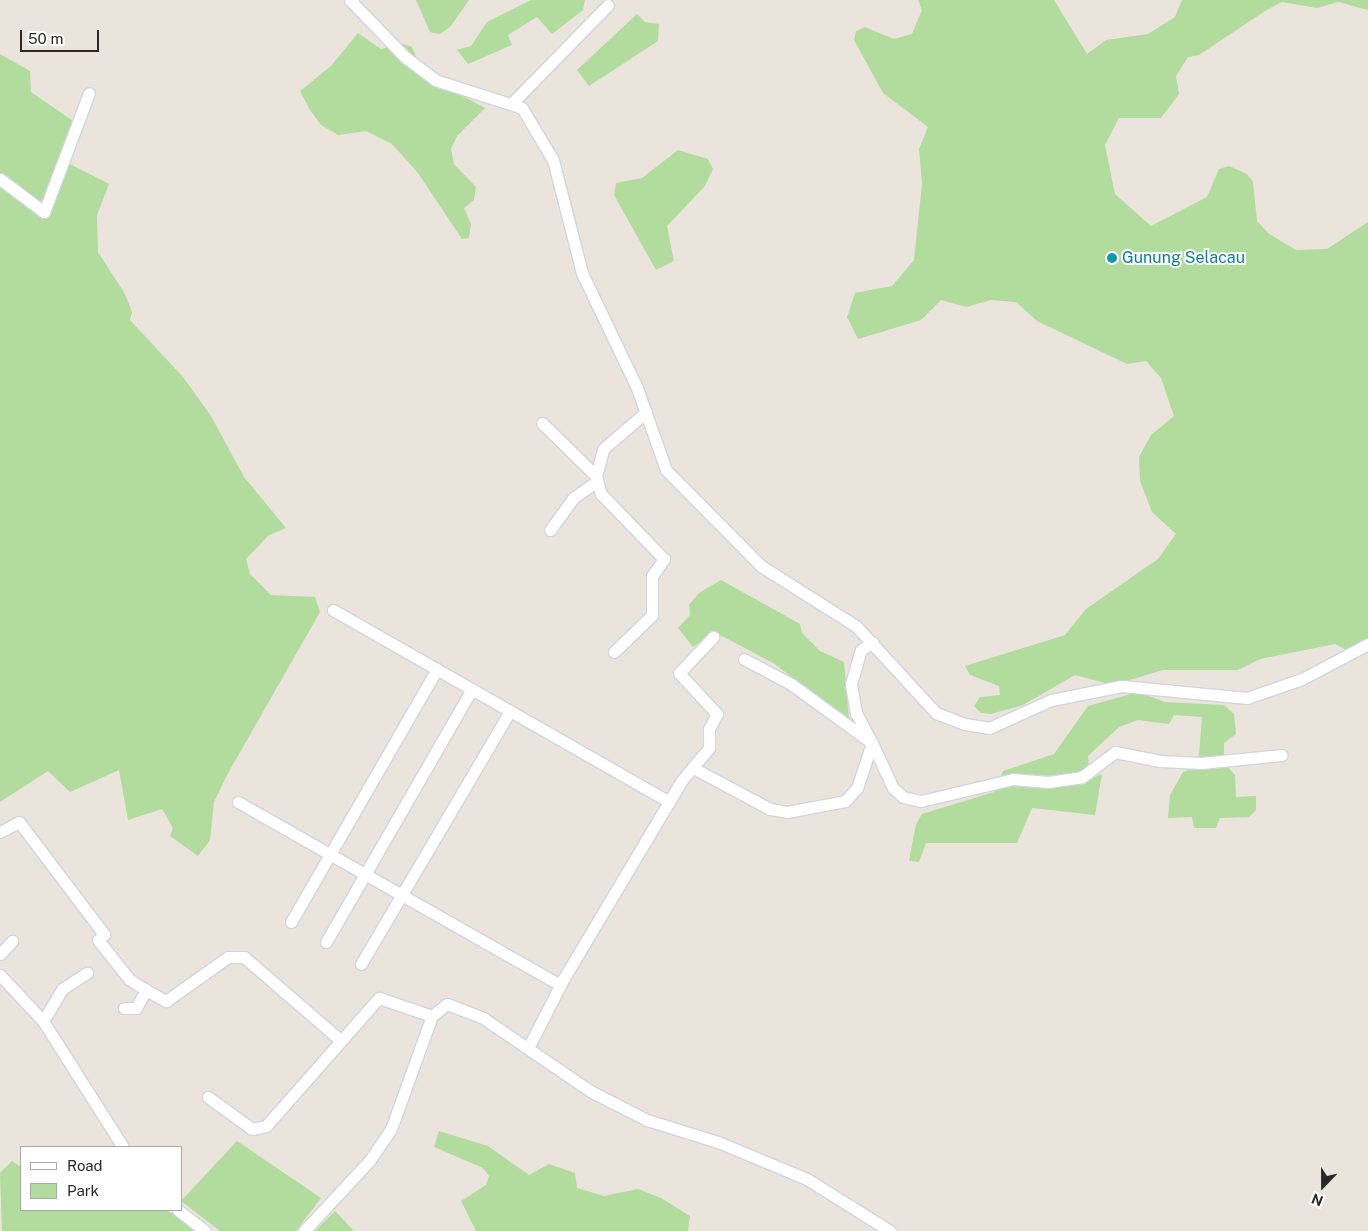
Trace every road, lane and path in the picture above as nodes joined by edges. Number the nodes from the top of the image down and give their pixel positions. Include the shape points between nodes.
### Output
1 (350, 0) edge
2 (608, 5) dead end
3 (89, 93) dead end
4 (512, 103) junction
5 (0, 179) edge
6 (646, 412) junction
7 (542, 423) dead end
8 (596, 479) junction
9 (550, 530) dead end
10 (333, 610) dead end
11 (714, 637) dead end
12 (873, 642) junction
13 (1368, 644) edge
14 (614, 652) dead end
15 (744, 659) dead end
16 (436, 669) junction
17 (472, 689) junction
18 (510, 711) junction
19 (872, 743) junction
20 (1282, 755) dead end
21 (693, 768) junction
22 (238, 802) dead end
23 (669, 802) junction
24 (0, 832) edge
25 (330, 854) junction
26 (366, 875) junction
27 (402, 896) junction
28 (291, 922) dead end
29 (12, 941) dead end
30 (326, 942) dead end
31 (0, 954) edge
32 (361, 964) dead end
33 (87, 974) dead end
34 (0, 976) edge
35 (560, 985) junction
36 (146, 990) junction
37 (124, 1008) dead end
38 (432, 1016) junction
39 (43, 1021) junction
40 (340, 1040) junction
41 (529, 1046) junction
42 (208, 1097) dead end
43 (122, 1146) edge
44 (179, 1211) edge
45 (205, 1231) edge
46 (304, 1231) edge
47 (890, 1231) edge

1 - 4 street via 404,57 435,80
2 - 4 street
3 - 5 street via 44,212
4 - 6 street via 536,127 553,160 582,273
6 - 8 street via 603,450
6 - 12 street via 658,456 678,484 761,566 856,626
7 - 8 street
8 - 9 street via 573,498
8 - 14 street via 601,494 664,559 652,576 652,615
10 - 16 street
11 - 21 street via 679,673 717,716 709,729 709,748
12 - 13 street via 936,712 965,724 989,728 1051,700 1122,686 1247,698 1302,679
12 - 19 street via 861,650 851,684 856,713
15 - 19 street via 790,684
16 - 17 street
16 - 25 street
17 - 18 street
17 - 26 street
18 - 23 street
18 - 27 street
19 - 20 street via 893,788 903,797 921,801 1013,779 1048,782 1082,777 1115,752 1160,761 1201,763
19 - 21 street via 857,788 845,802 811,809 770,809
21 - 23 street
22 - 25 street
23 - 35 street
24 - 36 street via 19,822 104,934 98,940 129,979
25 - 26 street
25 - 28 street
26 - 27 street
26 - 30 street
27 - 32 street
27 - 35 street
29 - 31 street
33 - 39 street via 62,989
34 - 39 street
35 - 41 street
36 - 37 street via 136,1008
36 - 40 street via 166,1001 228,956 244,957
38 - 40 street via 379,998
38 - 41 street via 438,1007 454,1005
38 - 46 street via 391,1130 344,1190
39 - 43 street
40 - 42 street via 266,1126 252,1129
41 - 47 street via 592,1092 647,1120 718,1142 806,1179
44 - 45 street

